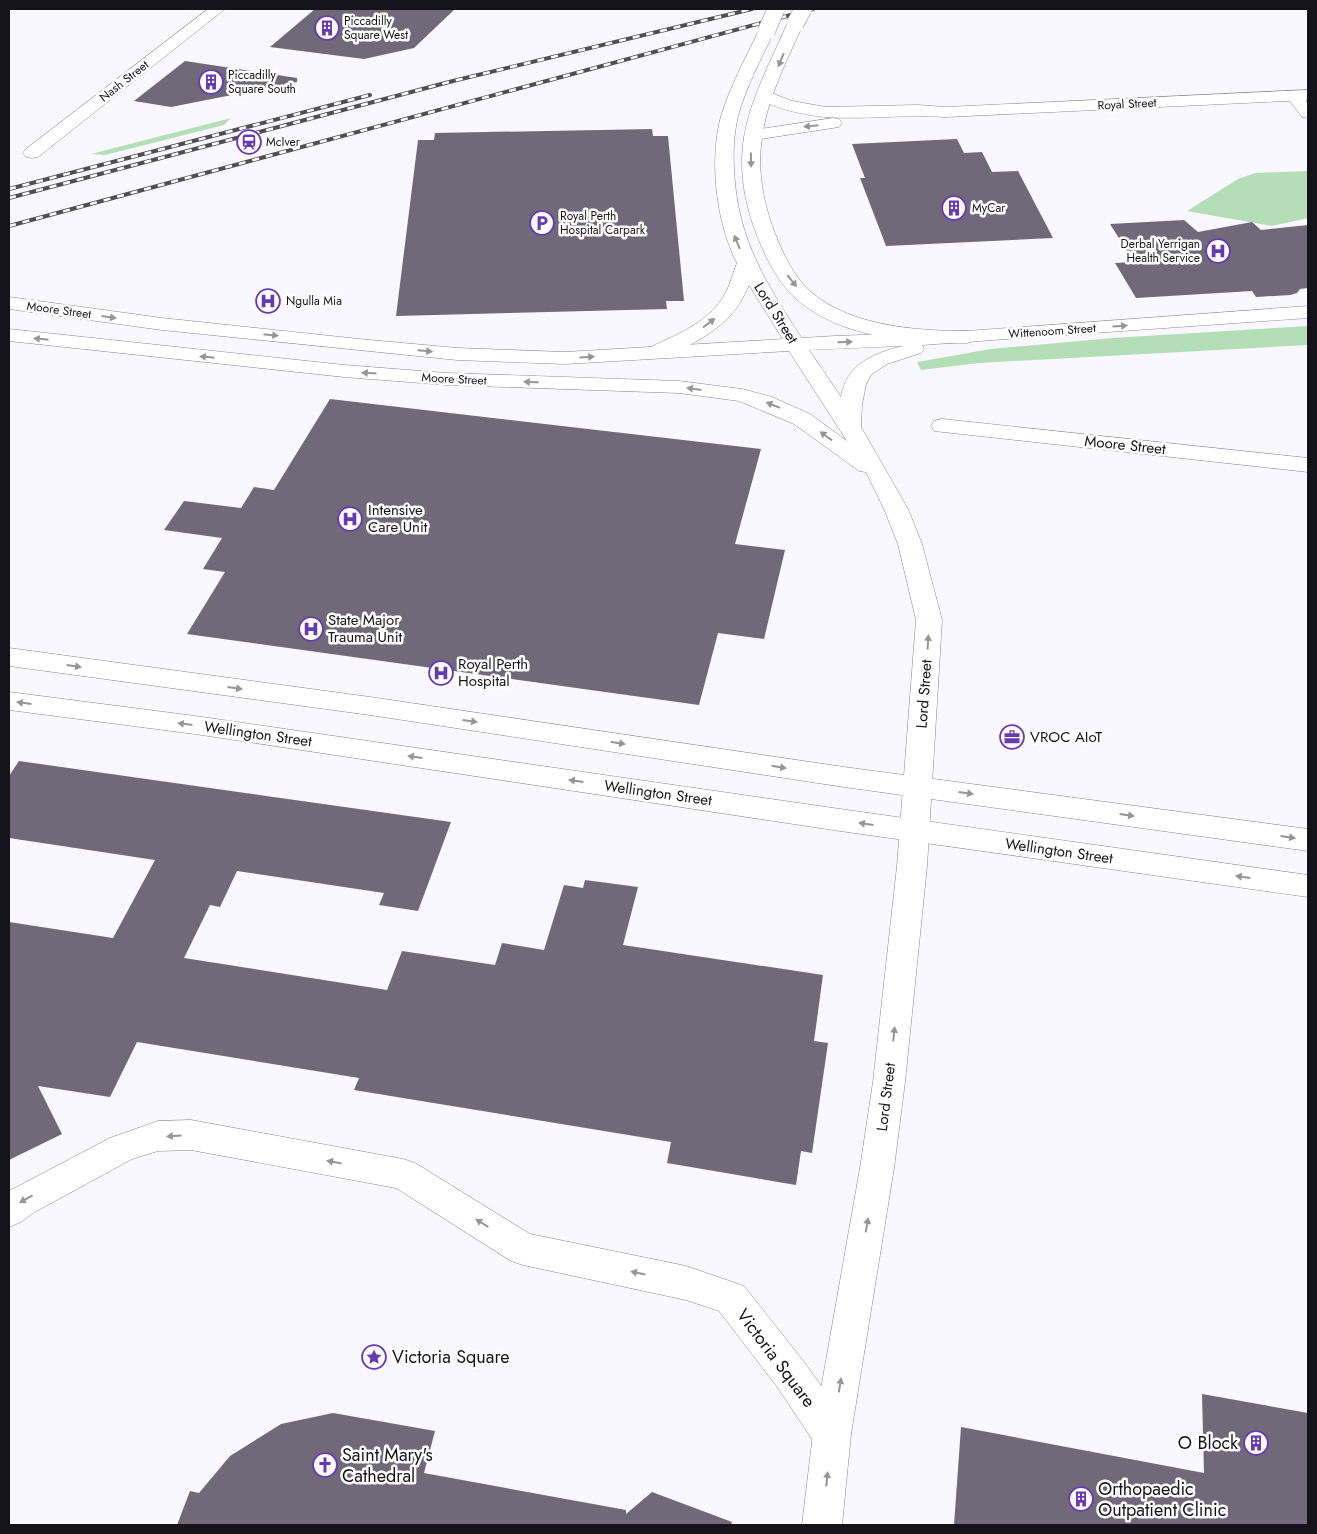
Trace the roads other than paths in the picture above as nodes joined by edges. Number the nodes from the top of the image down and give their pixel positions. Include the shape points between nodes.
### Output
1 (217, 9) edge
2 (776, 9) edge
3 (803, 9) edge
4 (766, 96) junction
5 (1301, 96) edge
6 (946, 112) junction
7 (1308, 113) edge
8 (754, 135) junction
9 (32, 153) dead end
10 (746, 263) junction
11 (9, 303) edge
12 (1308, 312) edge
13 (9, 335) edge
14 (967, 337) junction
15 (796, 345) junction
16 (651, 354) junction
17 (942, 426) dead end
18 (850, 427) junction
19 (1308, 466) edge
20 (878, 474) junction
21 (9, 656) edge
22 (9, 700) edge
23 (917, 786) junction
24 (914, 831) junction
25 (1308, 840) edge
26 (1308, 886) edge
27 (9, 1211) edge
28 (832, 1434) junction
29 (822, 1525) edge

1 - 9 main road, Nash Street
10 -> 2 main road, Lord Street, bridge via 728,211 724,189 725,148 730,114
3 -> 4 main road, Lord Street, bridge
4 - 6 main road, Royal Street via 788,105 826,112
4 - 8 main road, Lord Street
5 - 6 main road, Royal Street
5 - 7 main road
6 -> 8 main road, Royal Street via 920,119 835,123
8 -> 14 main road, Lord Street via 752,184 761,220 786,275 799,290 825,309 875,328 912,336
10 - 15 main road, Lord Street
16 -> 10 main road via 712,322 736,292
11 -> 16 main road, Moore Street via 171,325 457,354 565,358
14 -> 12 main road, Wittenoom Street
20 -> 13 main road, Moore Street via 802,419 742,395 679,387 447,379 344,371
15 -> 14 main road, Wittenoom Street
14 - 18 main road via 897,353 866,367 854,384
15 - 16 main road, Moore Street
15 - 18 main road, Lord Street
17 - 19 main road, Moore Street
18 - 20 main road, Lord Street
23 -> 20 main road, Lord Street via 929,620 910,544
21 -> 23 main road
24 -> 22 main road, Wellington Street
23 - 24 main road, Lord Street
23 -> 25 main road
26 -> 24 main road, Wellington Street
28 -> 24 main road, Lord Street via 888,1092
28 -> 27 main road, Victoria Square via 731,1298 686,1283 523,1249 403,1174 191,1135 158,1136 122,1148
29 -> 28 main road

